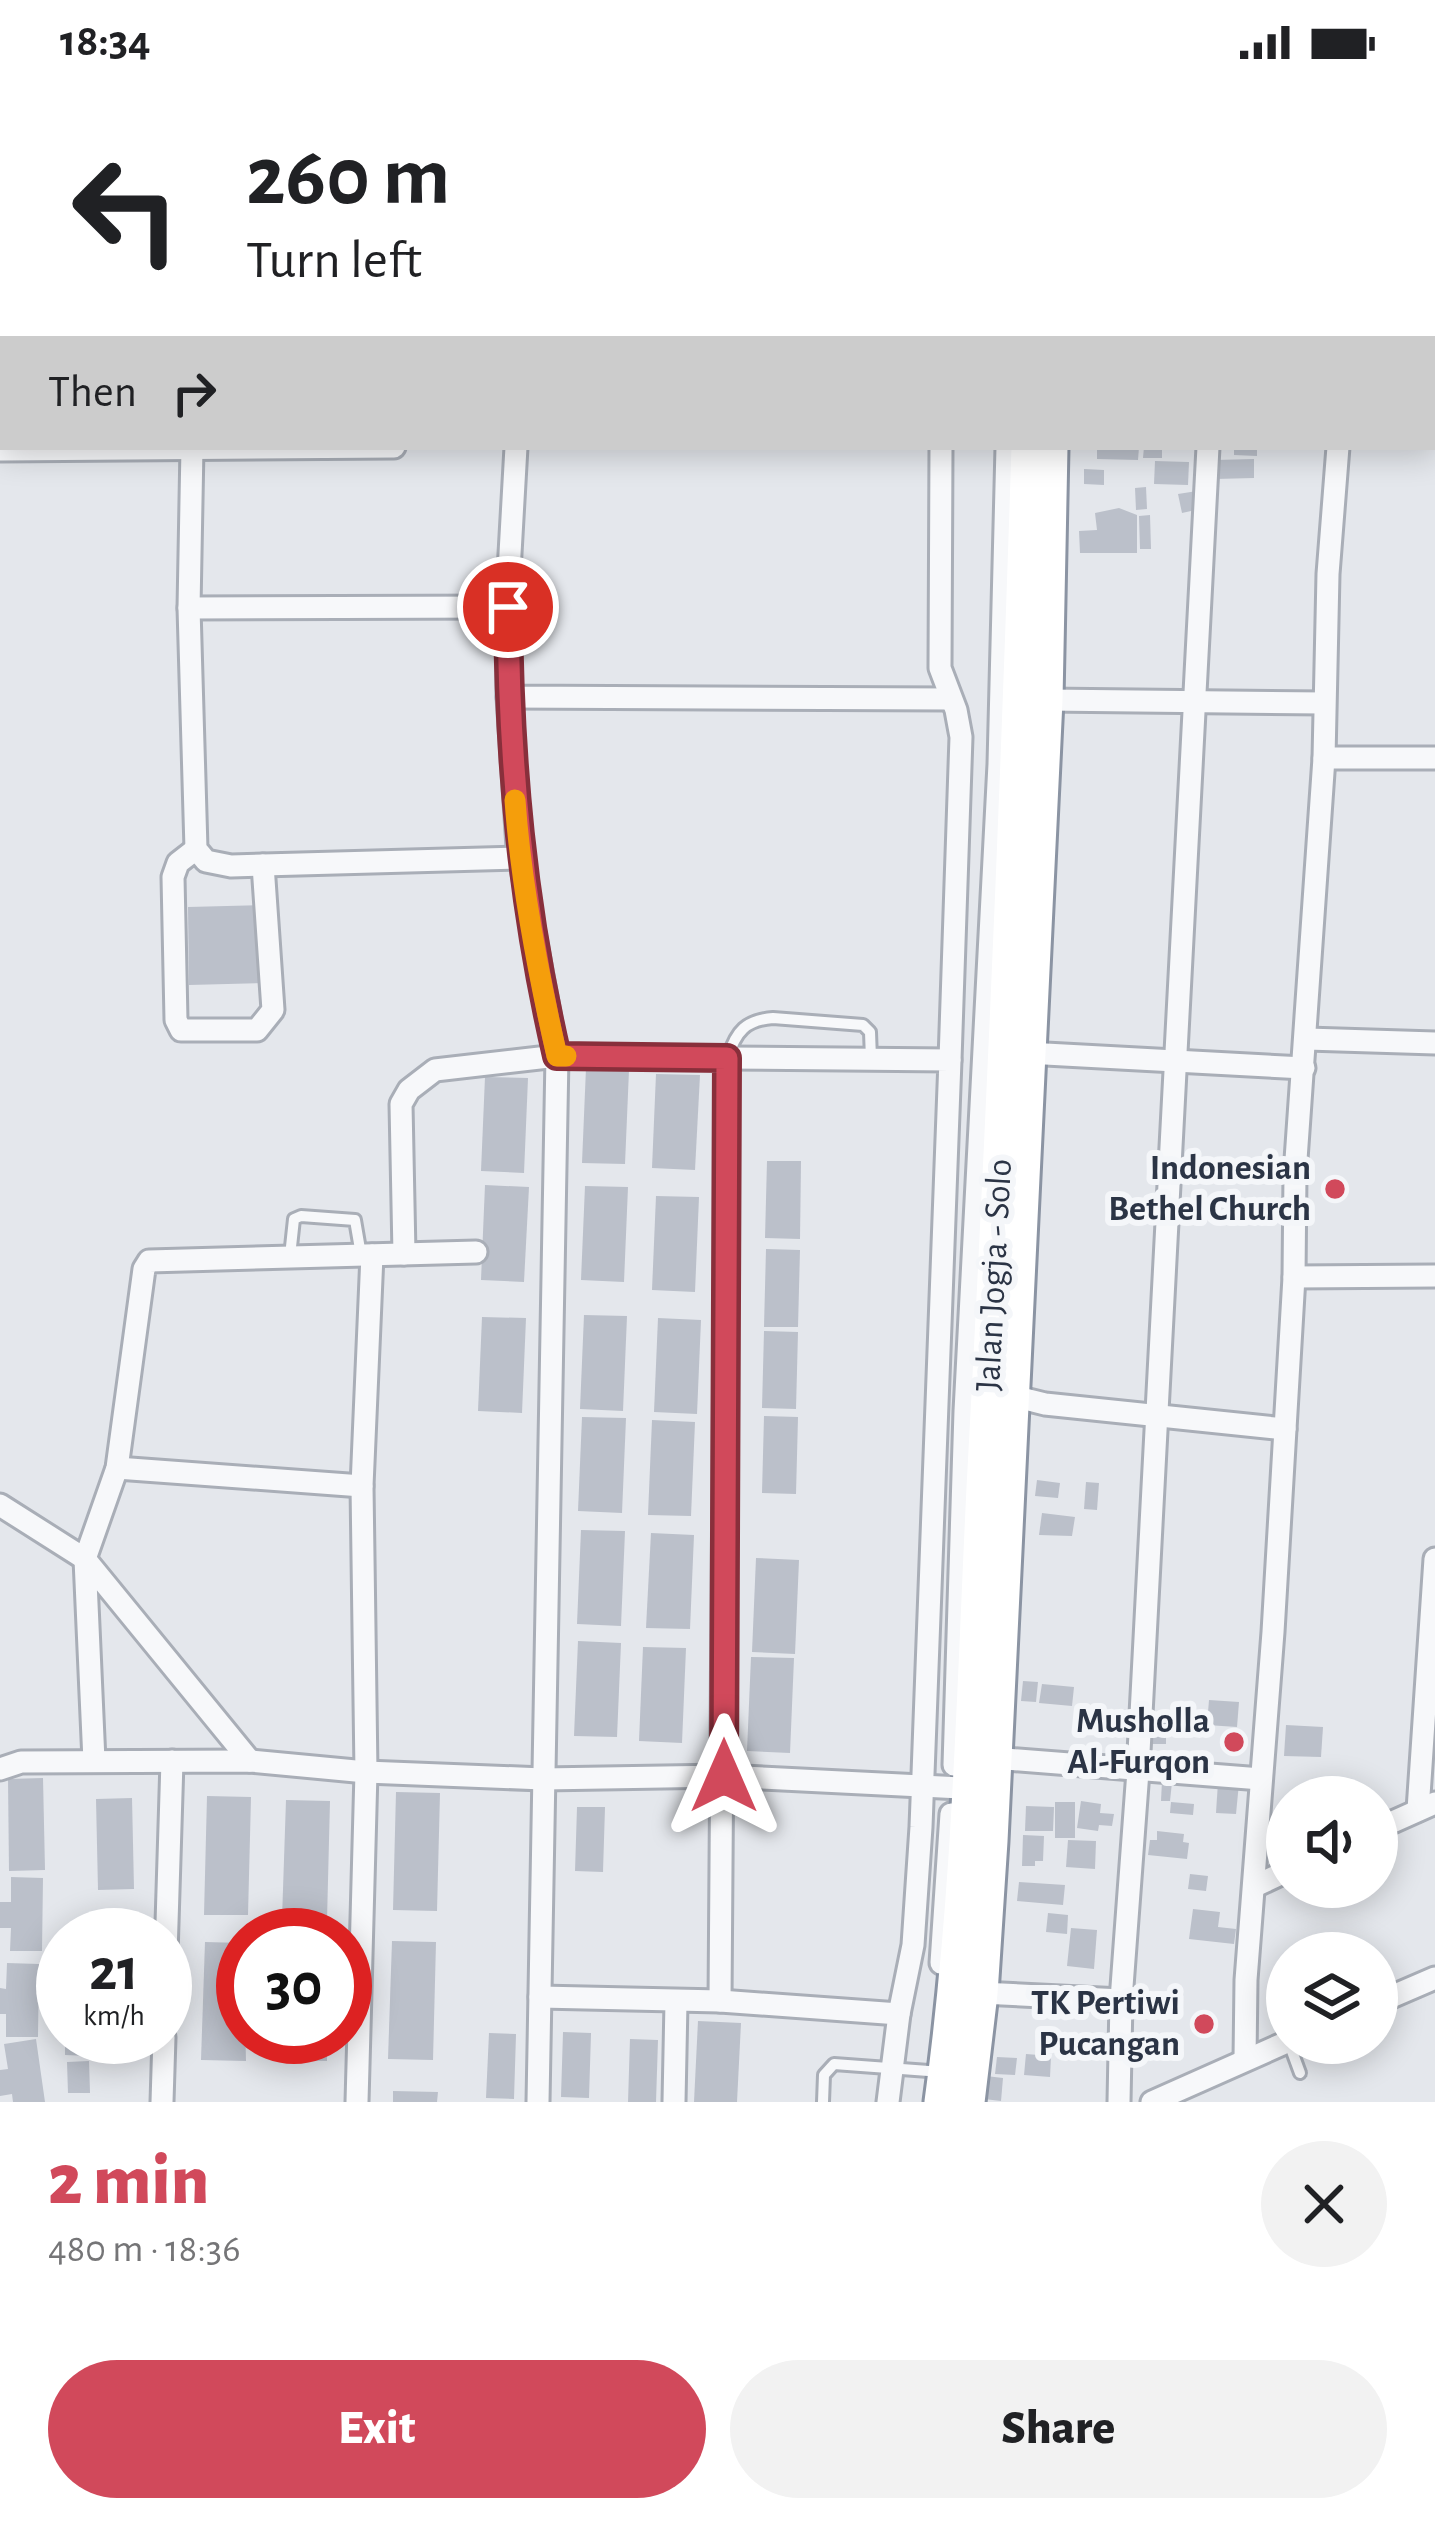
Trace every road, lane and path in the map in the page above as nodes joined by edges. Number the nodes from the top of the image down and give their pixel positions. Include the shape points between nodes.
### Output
1 (192, 450) edge
2 (516, 450) edge
3 (941, 450) edge
4 (1007, 450) edge
5 (1028, 450) edge
6 (1051, 450) edge
7 (1208, 450) edge
8 (1338, 450) edge
9 (508, 607) junction
10 (190, 608) junction
11 (508, 697) junction
12 (951, 699) junction
13 (1193, 701) junction
14 (1324, 703) junction
15 (1022, 704) junction
16 (1324, 758) junction
17 (1435, 758) edge
18 (196, 849) junction
19 (520, 858) junction
20 (263, 865) junction
21 (1307, 1039) junction
22 (1435, 1043) edge
23 (1027, 1053) junction
24 (557, 1056) junction
25 (727, 1058) junction
26 (871, 1059) junction
27 (1178, 1059) junction
28 (950, 1060) junction
29 (1304, 1068) junction
30 (476, 1252) dead end
31 (404, 1253) junction
32 (366, 1255) junction
33 (290, 1257) junction
34 (1294, 1276) junction
35 (1435, 1276) edge
36 (1013, 1396) junction
37 (1158, 1415) junction
38 (1285, 1430) junction
39 (117, 1468) junction
40 (362, 1486) junction
41 (0, 1504) edge
42 (86, 1558) junction
43 (1435, 1559) edge
44 (94, 1761) junction
45 (172, 1761) junction
46 (250, 1761) junction
47 (0, 1769) edge
48 (1138, 1771) junction
49 (366, 1772) junction
50 (724, 1776) junction
51 (543, 1779) junction
52 (1261, 1779) junction
53 (977, 1781) junction
54 (921, 1784) junction
55 (1427, 1806) edge
56 (1398, 1819) edge
57 (1266, 1881) edge
58 (1256, 1886) junction
59 (167, 1908) edge
60 (1435, 1978) edge
61 (981, 1993) junction
62 (1398, 1994) edge
63 (540, 1997) junction
64 (1121, 2000) junction
65 (719, 2001) junction
66 (676, 2002) junction
67 (899, 2014) junction
68 (1266, 2051) edge
69 (1245, 2059) junction
70 (163, 2064) edge
71 (1297, 2064) edge
72 (892, 2067) junction
73 (1300, 2073) dead end
74 (940, 2082) edge
75 (162, 2102) edge
76 (357, 2102) edge
77 (538, 2102) edge
78 (674, 2102) edge
79 (823, 2102) edge
80 (888, 2102) edge
81 (928, 2102) edge
82 (968, 2102) edge
83 (1119, 2102) edge
84 (1152, 2102) edge

1 - 10 street
2 - 9 street
3 - 12 street via 940,668
4 - 15 street
5 - 15 highway, Jalan Jogja - Solo
6 - 15 highway, Jalan Jogja - Solo
7 - 13 street
8 - 14 street
9 - 10 street
9 - 11 street
10 - 18 street
11 - 12 street
11 - 19 street
12 - 28 street via 961,736
13 - 14 street
13 - 15 street
13 - 27 street
14 - 16 street
15 - 23 highway, Jalan Jogja - Solo
15 - 53 highway, Jalan Jogja - Solo via 964,1717
16 - 17 street
16 - 21 street
18 - 20 street via 214,864
18 - 20 street via 173,877 181,1030 257,1030 273,1010
19 - 20 street
19 - 24 street
21 - 22 street
21 - 29 street
23 - 27 street
23 - 36 highway, Jalan Jogja - Solo
24 - 25 street
24 - 31 street via 435,1070 409,1090 401,1104
24 - 51 street
25 - 26 street
25 - 26 lane via 742,1027 773,1018 863,1025
25 - 50 street
26 - 28 street
27 - 29 street
27 - 37 street
28 - 54 street
29 - 34 street
30 - 31 street
31 - 32 street
32 - 33 street
32 - 33 lane via 355,1220 301,1216 290,1228
32 - 40 street
33 - 39 street via 146,1264
34 - 35 street
34 - 38 street
36 - 37 street
36 - 53 highway, Jalan Jogja - Solo
37 - 38 street
37 - 48 street
38 - 52 street
39 - 40 street
39 - 42 street
40 - 49 street
41 - 42 street
42 - 44 street
42 - 46 street
43 - 55 street
44 - 45 street
44 - 47 street
45 - 46 street
45 - 59 street
46 - 49 street
48 - 52 street
48 - 53 street
48 - 64 street
49 - 51 street
49 - 76 street
50 - 51 street
50 - 54 street
50 - 65 street
51 - 63 street
52 - 58 street
53 - 54 street
53 - 61 highway, Jalan Jogja - Solo
53 - 74 highway, Jalan Jogja - Solo
54 - 67 street via 913,1945
55 - 56 street
57 - 58 street
58 - 69 street
60 - 62 street
61 - 64 street
61 - 82 highway, Jalan Jogja - Solo
63 - 66 street
63 - 77 street
64 - 83 street
65 - 66 street
65 - 67 street
66 - 78 street
67 - 72 street
68 - 69 street
69 - 84 street
70 - 75 street
71 - 73 lane
72 - 74 lane
72 - 79 lane via 826,2067
72 - 80 street
74 - 81 street

